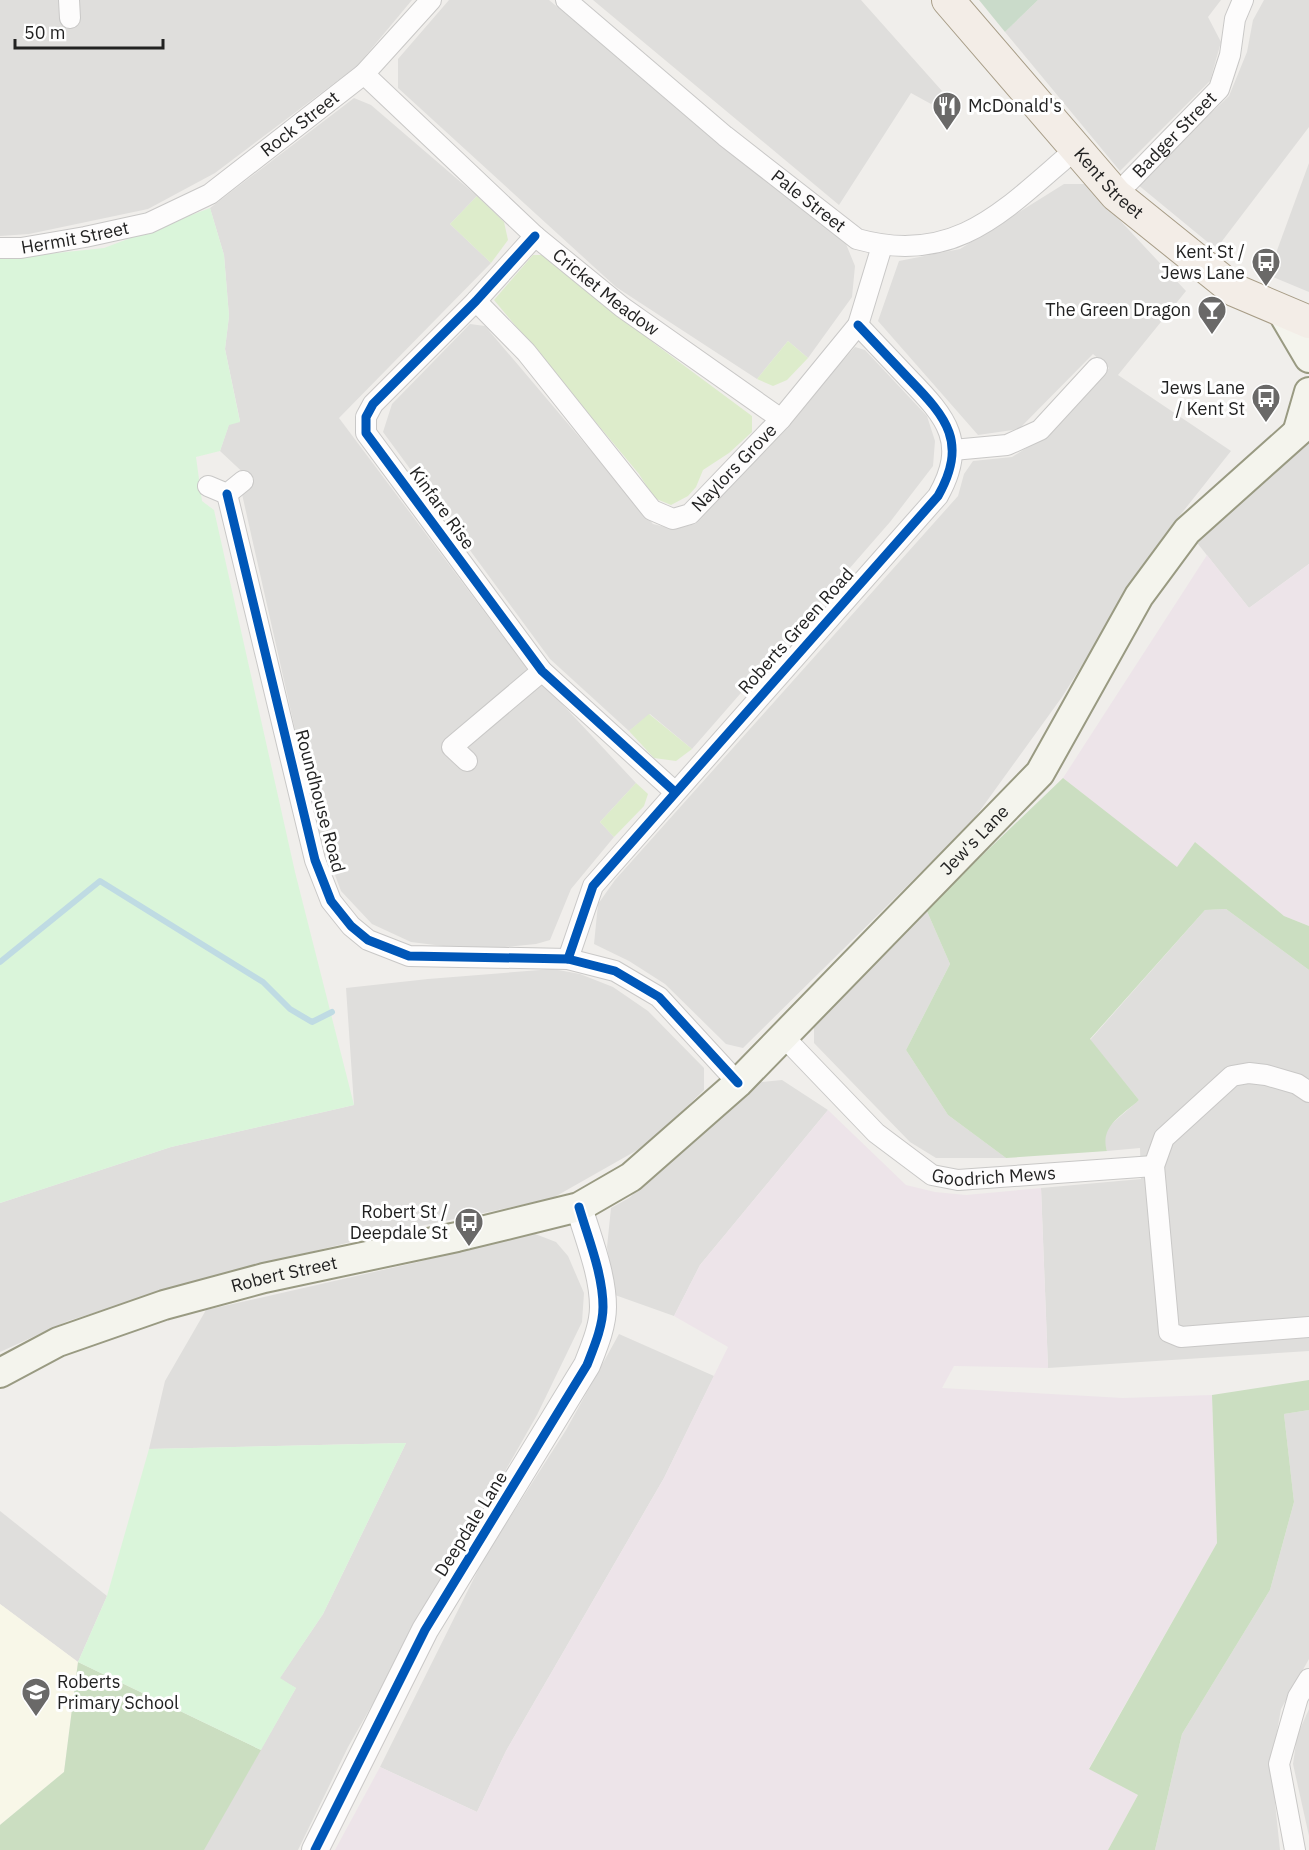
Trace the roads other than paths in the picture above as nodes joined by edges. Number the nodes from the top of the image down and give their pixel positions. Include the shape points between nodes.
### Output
1 (431, 0) edge
2 (566, 0) edge
3 (948, 0) edge
4 (1243, 0) edge
5 (364, 74) junction
6 (1076, 149) junction
7 (1116, 195) junction
8 (149, 223) joint
9 (535, 236) junction
10 (882, 246) junction
11 (0, 248) edge
12 (476, 301) junction
13 (1296, 317) edge
14 (858, 325) junction
15 (1309, 358) edge
16 (1097, 368) dead end
17 (1309, 392) edge
18 (781, 419) junction
19 (1304, 426) edge
20 (953, 450) junction
21 (243, 481) dead end
22 (208, 486) dead end
23 (227, 494) junction
24 (542, 671) junction
25 (467, 761) dead end
26 (675, 792) junction
27 (568, 959) junction
28 (782, 1035) junction
29 (738, 1083) junction
30 (1309, 1092) edge
31 (1154, 1166) junction
32 (579, 1207) junction
33 (1309, 1327) edge
34 (0, 1373) edge
35 (1309, 1679) edge
36 (315, 1850) edge
37 (1295, 1850) edge

1 - 5 street, Rock Street
2 - 10 street, Pale Street via 725,136 848,232 857,239
3 - 6 main road, Kent Street
4 - 7 street, Badger Street via 1218,89
5 - 8 street, Rock Street via 210,194
5 - 9 street, Cricket Meadow
6 - 7 main road, Kent Street
6 - 10 street, Pale Street via 990,221 959,237 923,247
7 - 13 main road, Kent Street via 1234,290
8 - 11 street, Hermit Street via 21,248
9 - 12 street, Kinfare Rise
9 - 18 street, Cricket Meadow via 622,307
10 - 14 street, Naylors Grove
12 - 18 street, Naylors Grove via 526,352 652,510 673,519 690,514
12 - 24 street, Kinfare Rise via 373,404 366,417 366,433
13 - 15 main road
14 - 18 street, Naylors Grove
14 - 20 street, Roberts Green Road via 939,410
16 - 20 street via 1040,430 1007,445
17 - 19 main road
19 - 28 main road, Jew's Lane via 1187,531 1139,596 1040,773
20 - 26 street, Roberts Green Road via 949,473 938,496
21 - 23 street
22 - 23 street
23 - 27 street, Roundhouse Road via 315,860 331,901 368,940 409,956
24 - 25 street via 452,747
24 - 26 street, Kinfare Rise
26 - 27 street, Roberts Green Road via 593,886
27 - 29 street, Roundhouse Road via 615,971 659,997
28 - 29 main road, Jew's Lane
28 - 31 street, Goodrich Mews via 876,1133 932,1175 958,1180
29 - 32 main road, Jew's Lane via 631,1177
30 - 31 street via 1297,1084 1266,1075 1232,1076 1164,1138
31 - 33 street via 1169,1332 1181,1337
32 - 34 main road, Robert Street via 264,1278 164,1305 58,1342
32 - 36 street, Deepdale Lane via 593,1252 603,1307 587,1365 425,1630
35 - 37 street via 1298,1697 1278,1764

